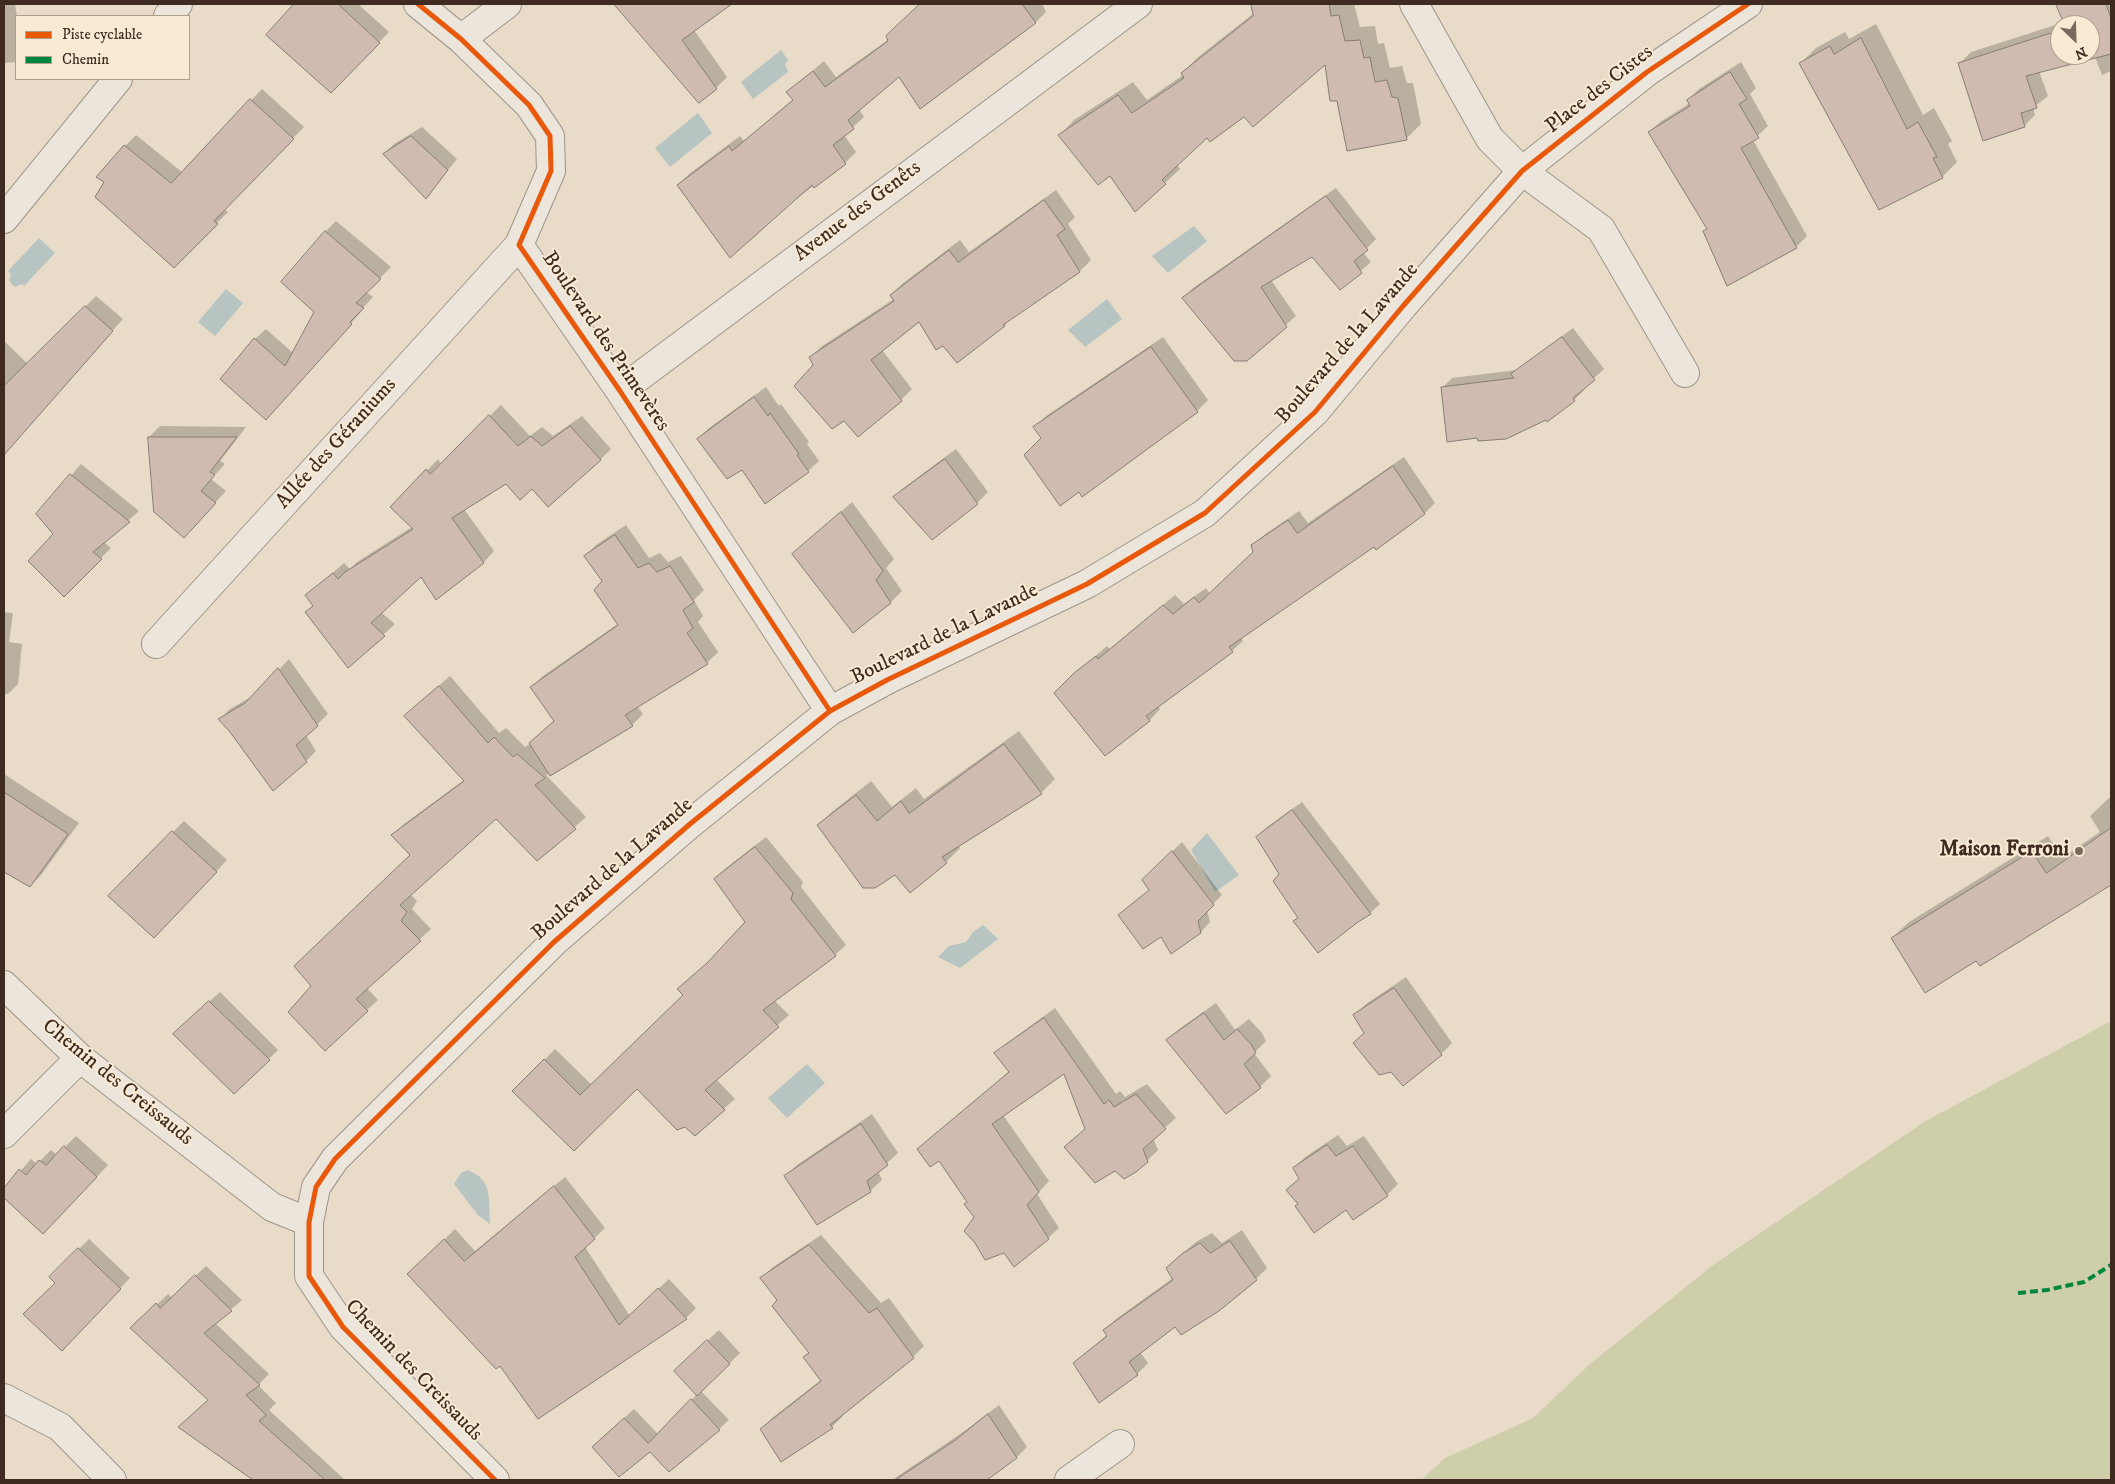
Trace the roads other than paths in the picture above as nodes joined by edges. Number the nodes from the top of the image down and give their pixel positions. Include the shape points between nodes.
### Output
1 (178, 4) edge
2 (418, 4) edge
3 (507, 4) edge
4 (1138, 4) edge
5 (1414, 4) edge
6 (1748, 4) edge
7 (169, 15) edge
8 (461, 39) junction
9 (117, 80) edge
10 (1522, 171) junction
11 (4, 219) edge
12 (519, 245) junction
13 (1685, 373) dead end
14 (620, 390) junction
15 (156, 644) dead end
16 (830, 711) junction
17 (4, 985) edge
18 (80, 1058) junction
19 (4, 1134) edge
20 (309, 1222) junction
21 (4, 1398) edge
22 (1120, 1444) dead end
23 (112, 1480) edge
24 (495, 1480) edge
25 (1069, 1480) edge

1 - 7 street
2 - 8 street, Boulevard des Primevères
3 - 8 street
4 - 14 street, Avenue des Genêts
5 - 10 street via 1490,139
6 - 10 street, Place des Cistes via 1647,72
8 - 12 street, Boulevard des Primevères via 528,105 550,136 551,171
9 - 11 street
10 - 13 street via 1601,229
10 - 16 street, Boulevard de la Lavande via 1315,412 1205,513 1087,584 887,680
12 - 14 street, Boulevard des Primevères
12 - 15 street, Allée des Géraniums
14 - 16 street, Boulevard des Primevères
16 - 20 street, Boulevard de la Lavande via 690,824 554,942 335,1159 316,1187
17 - 18 street, Chemin des Creissauds
18 - 19 street
18 - 20 street, Chemin des Creissauds via 272,1207
20 - 24 street, Chemin des Creissauds via 309,1276 343,1327
21 - 23 street via 60,1427
22 - 25 street

